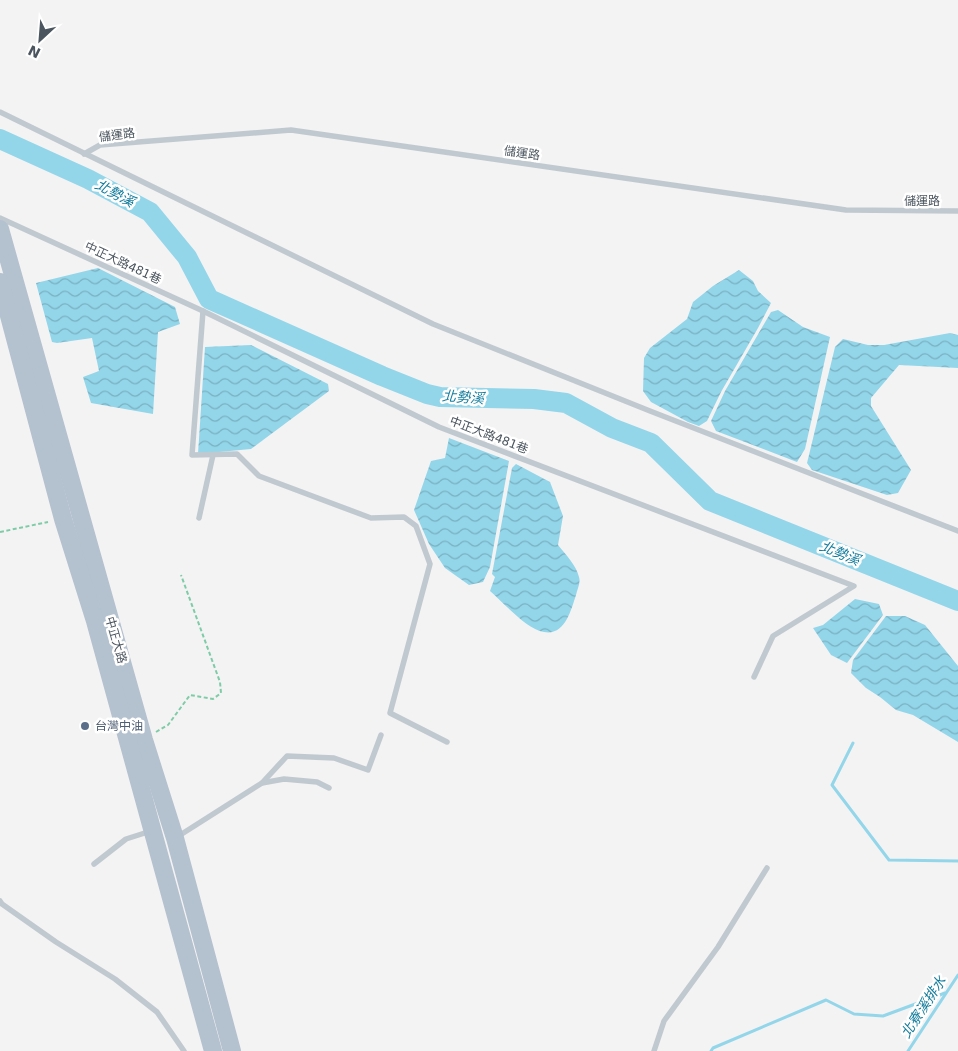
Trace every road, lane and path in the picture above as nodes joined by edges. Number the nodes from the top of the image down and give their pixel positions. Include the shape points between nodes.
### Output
1 (0, 112) edge
2 (84, 154) junction
3 (958, 211) edge
4 (0, 218) edge
5 (0, 228) edge
6 (0, 282) edge
7 (203, 311) junction
8 (213, 455) junction
9 (199, 518) dead end
10 (63, 520) junction
11 (958, 531) edge
12 (0, 532) edge
13 (181, 575) dead end
14 (754, 676) dead end
15 (126, 706) junction
16 (380, 735) dead end
17 (144, 740) junction
18 (448, 742) dead end
19 (262, 783) junction
20 (329, 788) dead end
21 (153, 830) junction
22 (175, 838) junction
23 (94, 864) dead end
24 (767, 868) dead end
25 (0, 901) edge
26 (184, 1051) edge
27 (213, 1051) edge
28 (232, 1051) edge
29 (654, 1051) edge

1 - 2 lane
2 - 3 lane, 儲運路 via 100,145 291,130 846,210
2 - 11 lane via 433,324
4 - 7 lane, 中正大路481巷
5 - 15 main road, 中正大路
6 - 10 main road, 中正大路
7 - 8 lane via 192,456
7 - 14 lane, 中正大路481巷 via 439,427 854,586 773,636
8 - 9 lane
8 - 18 lane via 237,454 259,476 370,518 404,517 416,526 430,564 390,713
10 - 12 path
10 - 15 main road, 中正大路
13 - 17 path via 220,682 221,694 212,699 190,695 168,725
15 - 17 main road, 中正大路
15 - 21 main road, 中正大路
16 - 19 lane via 368,770 334,758 287,756
17 - 22 main road, 中正大路
19 - 20 lane via 284,779 317,782
19 - 22 lane
21 - 23 lane via 126,839
21 - 27 main road, 中正大路
22 - 28 main road, 中正大路
24 - 29 lane via 718,947 664,1021
25 - 26 lane via 115,979 157,1012

